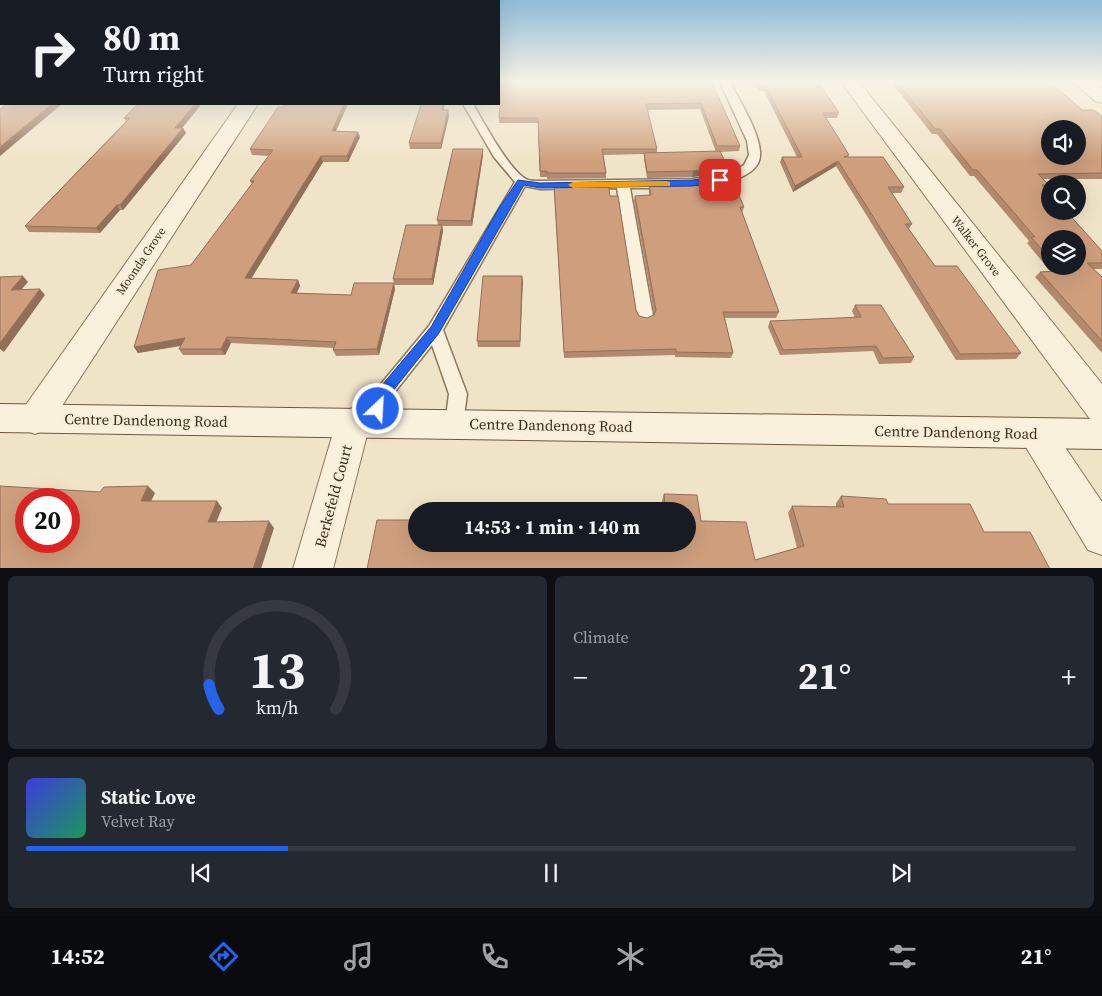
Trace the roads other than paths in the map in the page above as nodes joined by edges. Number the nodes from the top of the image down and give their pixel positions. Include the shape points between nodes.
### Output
1 (245, 109) edge
2 (471, 109) edge
3 (738, 109) edge
4 (870, 109) edge
5 (521, 182) junction
6 (623, 185) junction
7 (645, 316) edge
8 (435, 330) junction
9 (1102, 409) edge
10 (0, 418) edge
11 (34, 419) junction
12 (364, 423) junction
13 (454, 424) junction
14 (1036, 433) junction
15 (1102, 434) edge
16 (1102, 536) edge
17 (313, 568) edge

1 - 11 street, Moonda Grove
2 - 5 lane
3 - 6 lane via 753,141 755,155 739,174 720,180
4 - 9 street, Walker Grove
5 - 6 lane via 540,186
5 - 8 lane
6 - 7 lane
8 - 12 lane via 382,395
8 - 13 lane via 458,394
10 - 11 street, Centre Dandenong Road
11 - 12 street, Centre Dandenong Road
12 - 13 street, Centre Dandenong Road
12 - 17 street, Berkefeld Court
13 - 14 street, Centre Dandenong Road
14 - 15 street, Centre Dandenong Road
14 - 16 street

